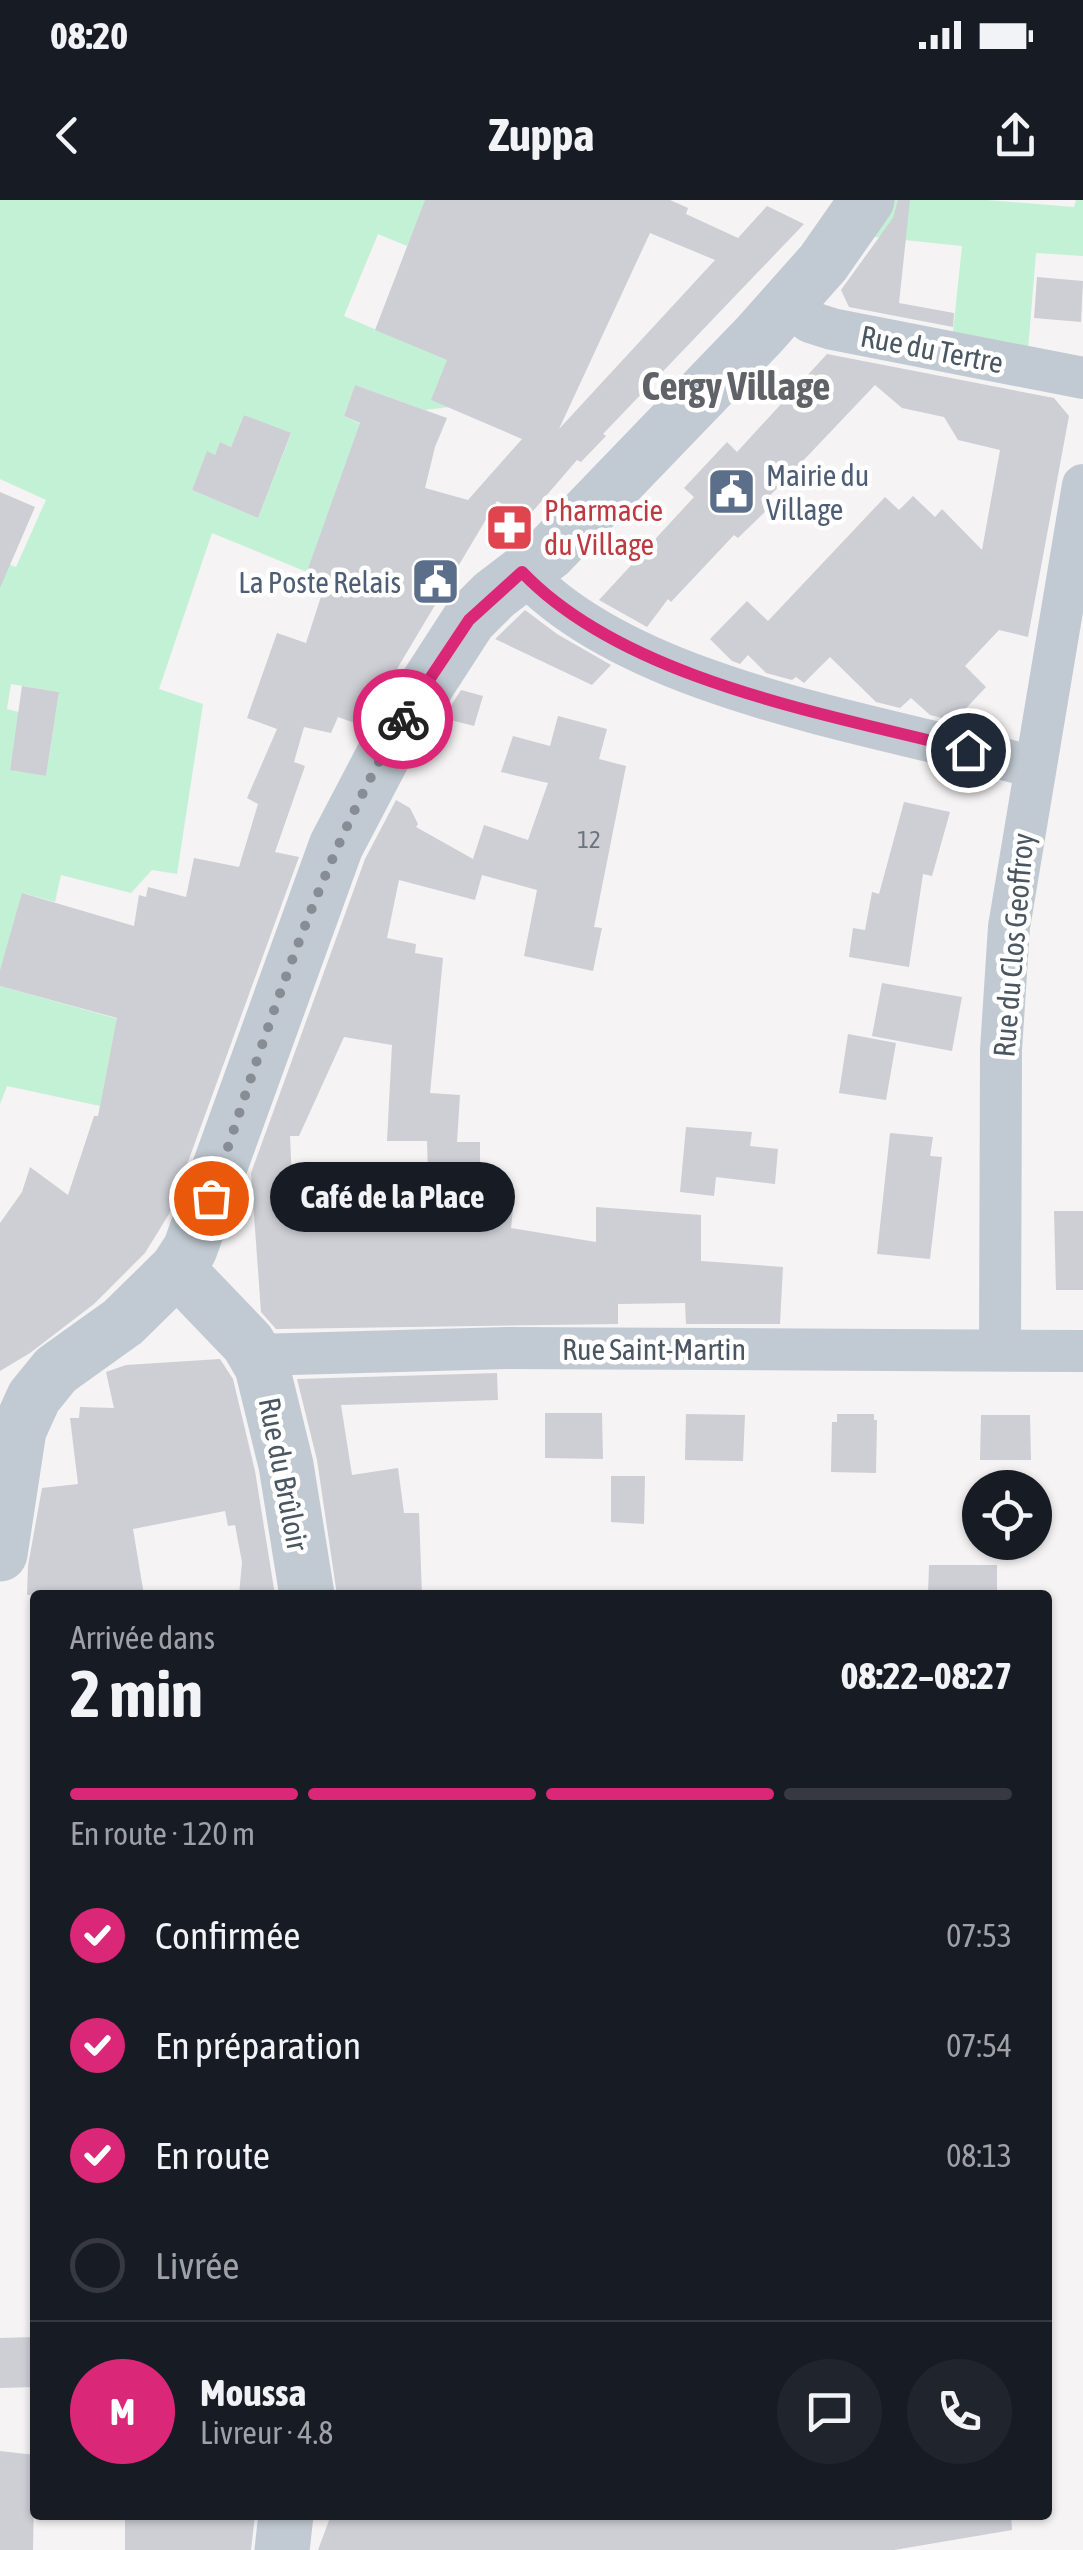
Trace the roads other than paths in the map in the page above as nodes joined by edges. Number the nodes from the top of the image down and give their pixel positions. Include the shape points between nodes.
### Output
1 (866, 200) edge
2 (788, 304) junction
3 (1083, 378) edge
4 (1083, 485) edge
5 (522, 572) junction
6 (1034, 767) junction
7 (176, 1269) junction
8 (246, 1343) junction
9 (1000, 1350) junction
10 (1083, 1350) edge
11 (0, 1554) edge
12 (305, 1590) edge
13 (285, 2520) edge
14 (282, 2550) edge

1 - 2 street
2 - 3 street, Rue du Tertre via 832,329
2 - 5 street via 549,553
4 - 6 street, Rue du Clos Geoffroy
5 - 6 street via 599,631 706,680
5 - 7 street via 461,631 356,803 307,918 199,1231
6 - 9 street, Rue du Clos Geoffroy via 1005,969
7 - 8 street
7 - 11 street via 107,1336 51,1374 21,1422
8 - 9 street, Rue Saint-Martin
8 - 12 street, Rue du Brûloir via 286,1465
9 - 10 street, Rue Saint-Martin
13 - 14 street

